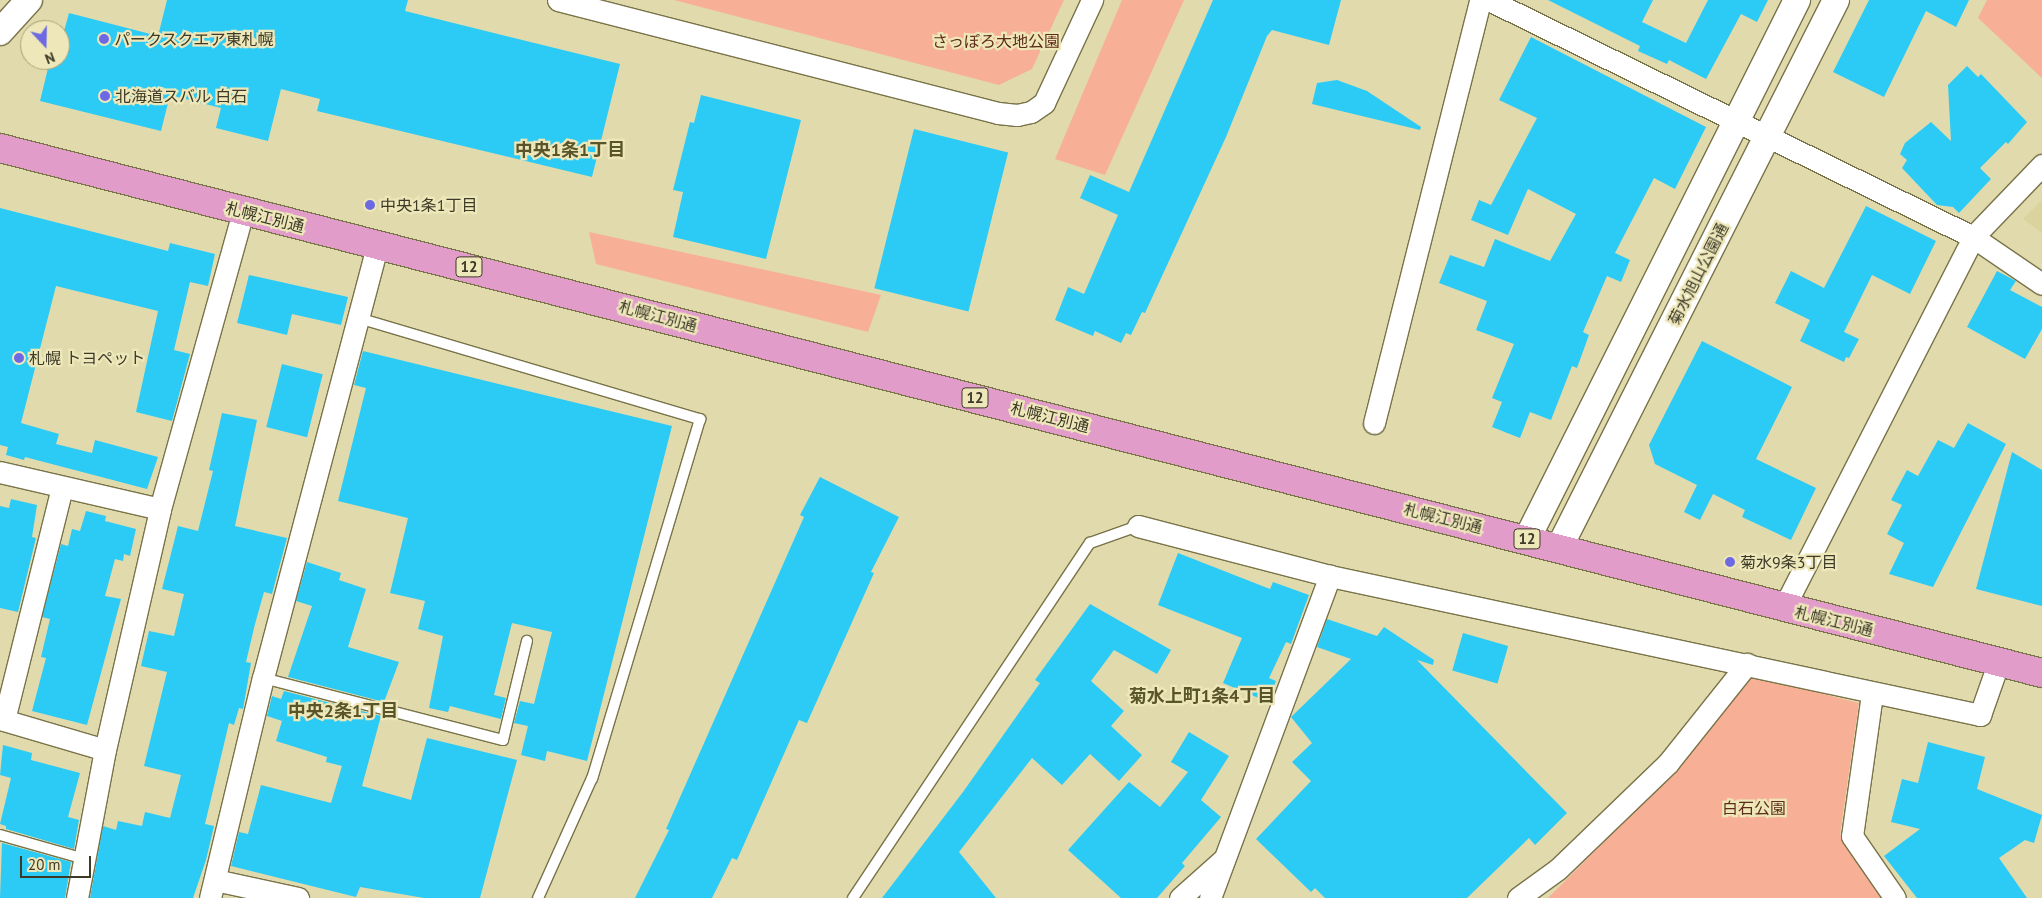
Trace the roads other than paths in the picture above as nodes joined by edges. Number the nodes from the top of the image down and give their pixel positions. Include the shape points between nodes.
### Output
1 (29, 0) edge
2 (558, 0) edge
3 (1092, 0) edge
4 (1480, 0) edge
5 (1490, 0) edge
6 (1797, 0) edge
7 (1836, 0) edge
8 (0, 32) edge
9 (1735, 122) junction
10 (1767, 138) junction
11 (0, 148) edge
12 (2042, 165) edge
13 (243, 212) junction
14 (1974, 237) junction
15 (378, 244) junction
16 (2042, 284) edge
17 (358, 318) junction
18 (1374, 423) dead end
19 (0, 472) edge
20 (62, 487) junction
21 (160, 509) junction
22 (1138, 526) joint
23 (1527, 539) junction
24 (1559, 548) junction
25 (1330, 576) junction
26 (1783, 609) junction
27 (527, 641) dead end
28 (1999, 661) junction
29 (1747, 664) junction
30 (2042, 673) edge
31 (264, 678) junction
32 (1872, 694) junction
33 (2, 719) edge
34 (105, 750) junction
35 (0, 835) edge
36 (1226, 858) junction
37 (85, 859) junction
38 (213, 889) edge
39 (77, 898) edge
40 (298, 898) edge
41 (538, 898) edge
42 (853, 898) edge
43 (1180, 898) edge
44 (1210, 898) edge
45 (1518, 898) edge
46 (1895, 898) edge

1 - 8 street
2 - 3 street via 998,113 1017,115 1032,112 1044,103
4 - 18 street
5 - 9 street
6 - 9 street
7 - 10 street, 菊水旭山公園通
9 - 10 street
9 - 23 street
10 - 14 street
10 - 24 street, 菊水旭山公園通
11 - 13 highway, 札幌江別通 / 12
12 - 14 street
13 - 15 highway, 札幌江別通 / 12
13 - 21 street
14 - 16 street
14 - 26 street
15 - 17 street
15 - 23 highway, 札幌江別通 / 12
17 - 31 street
17 - 41 lane via 700,419 592,778
19 - 20 street
20 - 21 street
20 - 33 street
21 - 34 street
22 - 25 street
22 - 42 lane via 1090,542
23 - 24 highway, 札幌江別通 / 12
24 - 26 highway, 札幌江別通 / 12
25 - 29 street
25 - 36 street
26 - 28 highway, 札幌江別通 / 12
27 - 31 lane via 503,740
28 - 30 highway, 札幌江別通 / 12
28 - 32 street via 1980,715
29 - 32 street
29 - 45 street via 1668,762 1558,869
31 - 38 street
32 - 46 street via 1852,836
33 - 34 street
34 - 37 street
35 - 37 lane
36 - 43 street
36 - 44 street
37 - 39 street
38 - 40 street

